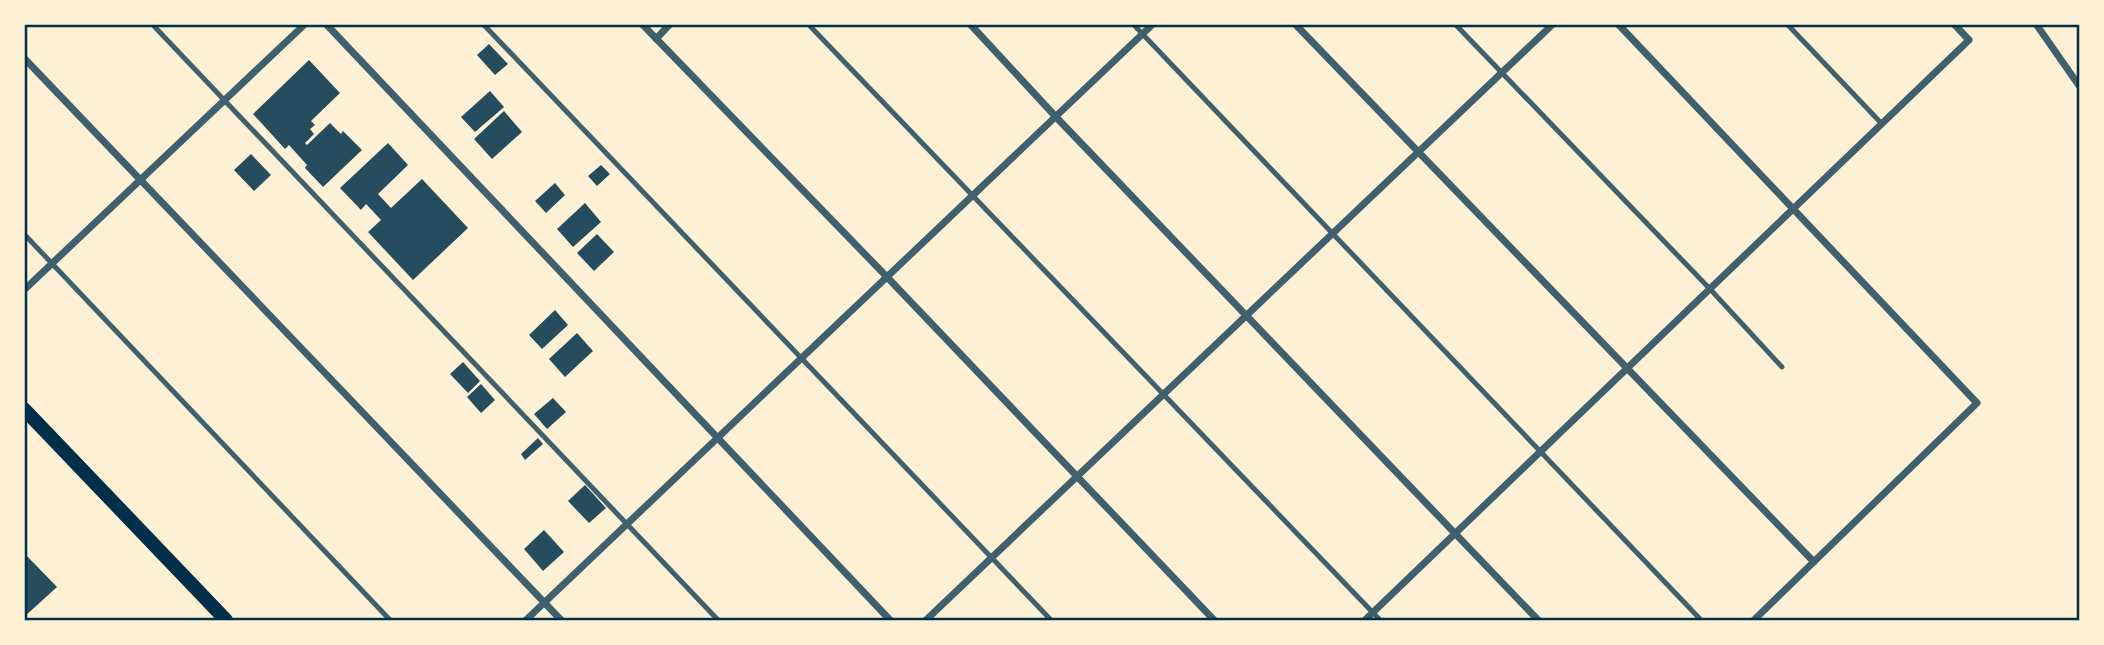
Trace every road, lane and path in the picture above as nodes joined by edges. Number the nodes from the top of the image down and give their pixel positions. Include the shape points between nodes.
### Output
1 (152, 24) edge
2 (305, 24) edge
3 (326, 24) edge
4 (483, 24) edge
5 (642, 24) edge
6 (670, 24) edge
7 (808, 24) edge
8 (970, 24) edge
9 (1133, 24) edge
10 (1153, 24) edge
11 (1294, 24) edge
12 (1455, 24) edge
13 (1553, 24) edge
14 (1618, 24) edge
15 (1787, 24) edge
16 (1954, 24) edge
17 (2036, 24) edge
18 (1142, 34) junction
19 (656, 39) junction
20 (24, 58) edge
21 (1501, 74) junction
22 (2080, 87) edge
23 (224, 101) junction
24 (1056, 117) junction
25 (1882, 124) junction
26 (1418, 153) junction
27 (141, 180) junction
28 (973, 196) junction
29 (1793, 210) junction
30 (24, 234) edge
31 (1333, 234) junction
32 (53, 263) junction
33 (887, 277) junction
34 (1710, 289) junction
35 (24, 290) edge
36 (1247, 316) junction
37 (802, 359) junction
38 (1782, 367) dead end
39 (1627, 369) junction
40 (1164, 394) junction
41 (24, 409) edge
42 (718, 439) junction
43 (1541, 451) junction
44 (1077, 477) junction
45 (627, 525) junction
46 (1455, 534) junction
47 (992, 558) junction
48 (1814, 562) junction
49 (545, 603) junction
50 (1373, 613) junction
51 (226, 621) edge
52 (390, 621) edge
53 (526, 621) edge
54 (561, 621) edge
55 (718, 621) edge
56 (890, 621) edge
57 (926, 621) edge
58 (1051, 621) edge
59 (1214, 621) edge
60 (1365, 621) edge
61 (1380, 621) edge
62 (1538, 621) edge
63 (1701, 621) edge
64 (1754, 621) edge

1 - 23 lane
2 - 23 street
3 - 42 street
4 - 37 lane
5 - 19 street
6 - 19 street
7 - 28 lane
8 - 24 street
9 - 18 lane
10 - 18 street
11 - 26 street
12 - 21 lane
13 - 21 street
14 - 29 street
15 - 25 lane
16 - 25 street via 1969,40
17 - 22 street
18 - 24 street
18 - 31 lane
19 - 33 street
20 - 27 street
21 - 26 street
21 - 34 lane
23 - 27 street
23 - 45 lane
24 - 28 street
24 - 36 street
25 - 29 street
26 - 31 street
26 - 39 street
27 - 32 street
27 - 49 street
28 - 33 street
28 - 40 lane
29 - 34 street
29 - 48 street via 1977,403
30 - 32 lane
31 - 36 street
31 - 43 lane
32 - 35 street
32 - 52 lane
33 - 37 street
33 - 44 street
34 - 38 lane
34 - 39 street
36 - 40 street
36 - 46 street
37 - 42 street
37 - 47 lane
39 - 43 street
39 - 48 street
40 - 44 street
40 - 50 lane
41 - 51 main road
42 - 45 street
42 - 56 street
43 - 46 street
43 - 63 lane
44 - 47 street
44 - 59 street
45 - 49 street
45 - 55 lane
46 - 50 street
46 - 62 street
47 - 57 street
47 - 58 lane
48 - 64 street
49 - 53 street
49 - 54 street
50 - 60 street
50 - 61 lane

